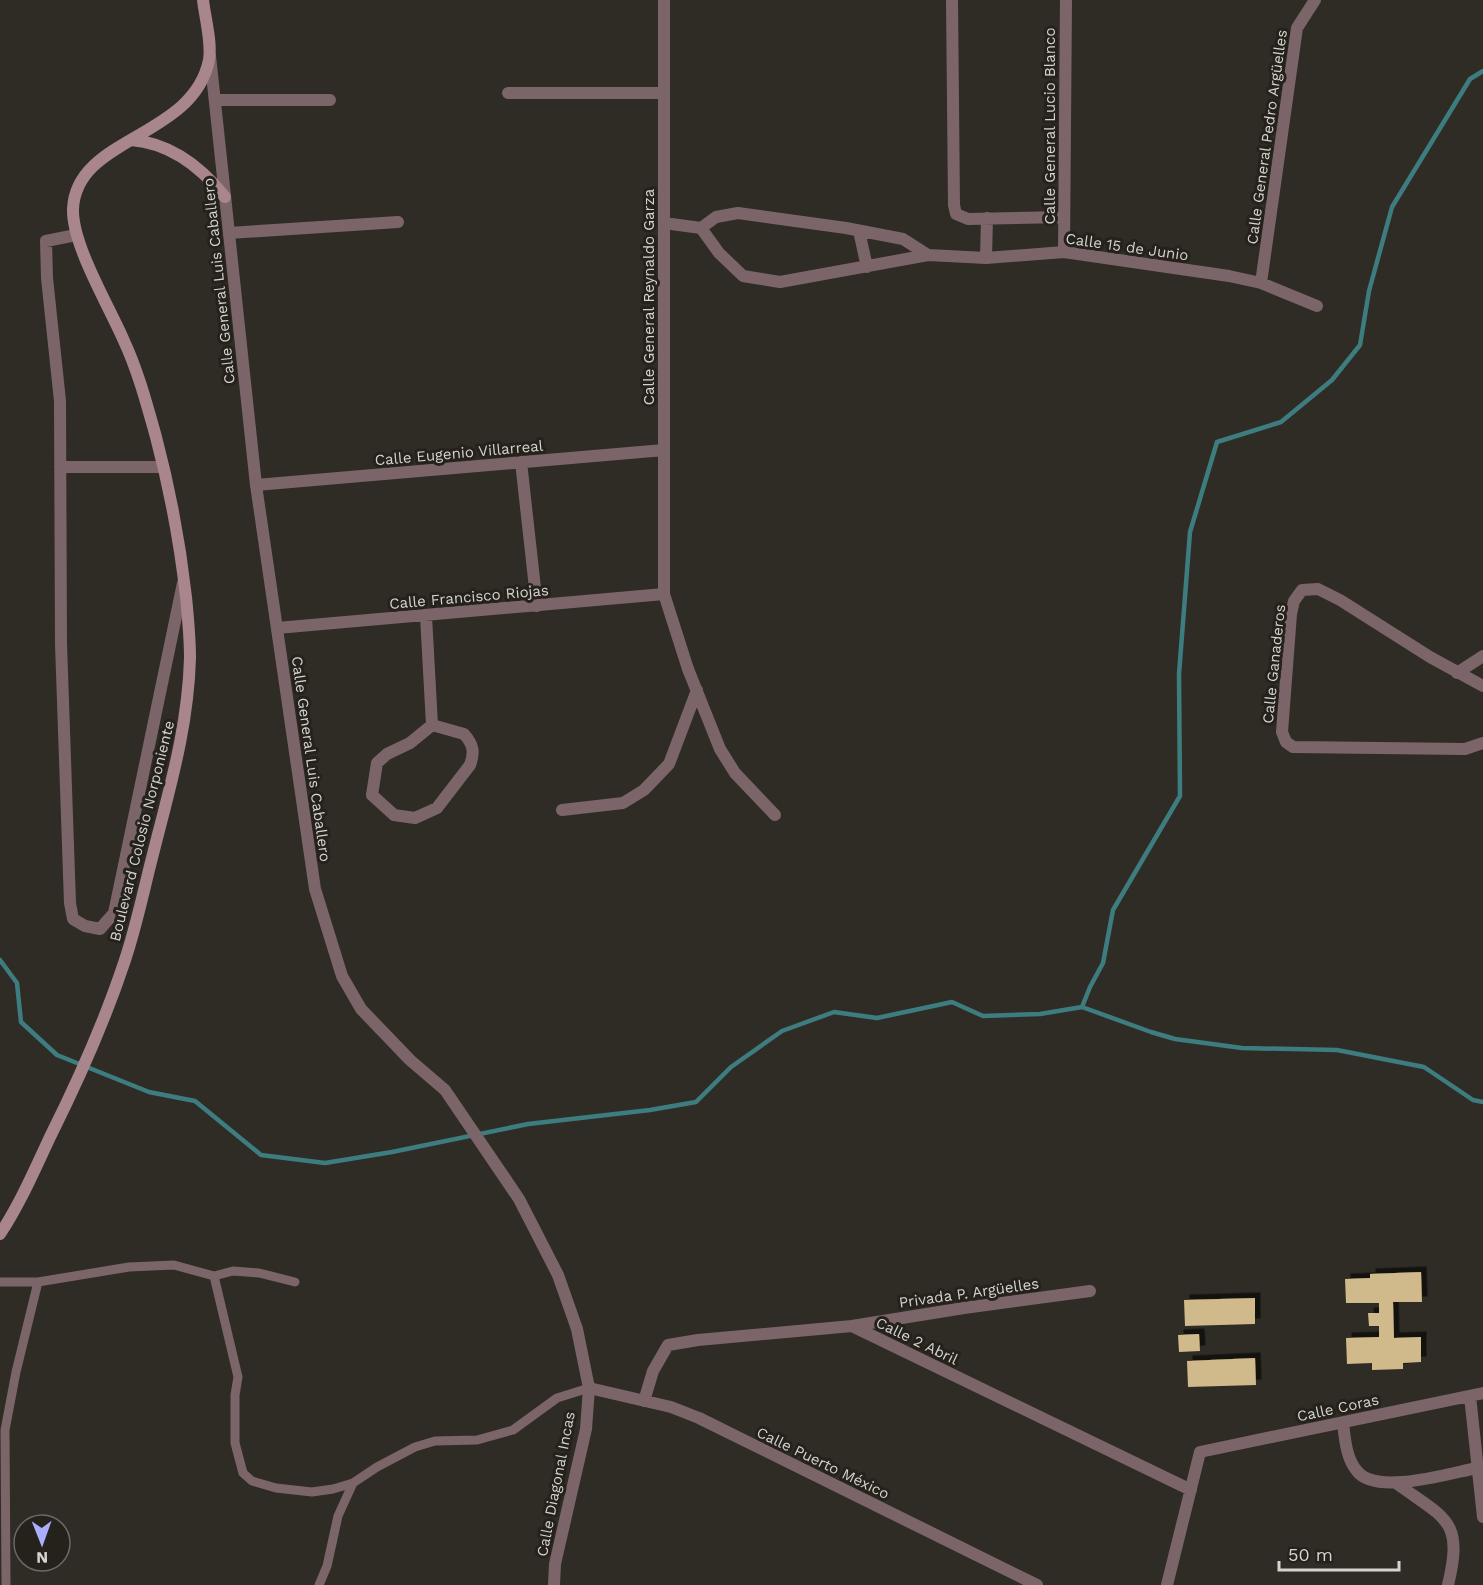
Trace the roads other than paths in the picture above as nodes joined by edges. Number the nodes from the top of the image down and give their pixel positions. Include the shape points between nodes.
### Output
1 (203, 0) edge
2 (664, 0) edge
3 (952, 0) edge
4 (1066, 0) edge
5 (1315, 0) edge
6 (210, 56) junction
7 (508, 93) dead end
8 (664, 93) junction
9 (214, 100) junction
10 (330, 100) dead end
11 (130, 140) junction
12 (225, 197) junction
13 (987, 218) junction
14 (1064, 218) junction
15 (398, 222) dead end
16 (664, 223) junction
17 (701, 228) junction
18 (859, 231) junction
19 (229, 233) junction
20 (76, 235) junction
21 (1064, 252) junction
22 (928, 255) junction
23 (986, 258) junction
24 (867, 267) junction
25 (1261, 283) junction
26 (1317, 306) dead end
27 (664, 450) junction
28 (521, 462) junction
29 (60, 467) junction
30 (163, 467) junction
31 (256, 485) junction
32 (184, 580) junction
33 (664, 594) junction
34 (537, 606) junction
35 (426, 616) junction
36 (277, 628) junction
37 (1483, 656) edge
38 (1457, 673) junction
39 (1483, 686) edge
40 (697, 690) junction
41 (432, 725) junction
42 (1483, 743) edge
43 (561, 810) dead end
44 (775, 815) dead end
45 (0, 1234) edge
46 (214, 1275) junction
47 (0, 1282) edge
48 (38, 1282) junction
49 (295, 1282) dead end
50 (1090, 1291) dead end
51 (852, 1326) junction
52 (589, 1388) junction
53 (1483, 1393) edge
54 (1470, 1396) junction
55 (644, 1401) junction
56 (1342, 1423) junction
57 (1477, 1468) junction
58 (353, 1483) junction
59 (1396, 1483) junction
60 (1191, 1490) junction
61 (1483, 1516) edge
62 (6, 1585) edge
63 (319, 1585) edge
64 (555, 1585) edge
65 (1037, 1585) edge
66 (1167, 1585) edge
67 (1448, 1585) edge

1 - 6 main road
2 - 8 street, Calle General Reynaldo Garza
3 - 13 street, Calle 15 de Junio via 954,205 956,214 968,219
4 - 14 street, Calle General Lucio Blanco
5 - 25 street, Calle General Pedro Argüelles via 1297,28
6 - 9 street, Calle General Luis Caballero
6 - 11 main road, Boulevard Colosio Norponiente via 194,95 180,109
7 - 8 street
8 - 16 street, Calle General Reynaldo Garza
9 - 10 street
9 - 12 street, Calle General Luis Caballero
11 - 12 main road via 154,143 173,151 212,181
11 - 20 main road, Boulevard Colosio Norponiente via 98,161 83,179 74,201
12 - 19 street, Calle General Luis Caballero
13 - 14 street, Calle 15 de Junio
13 - 23 street
14 - 21 street, Calle General Lucio Blanco
15 - 19 street
16 - 17 street
16 - 27 street, Calle General Reynaldo Garza
17 - 18 street, Calle 15 de Junio via 716,218 738,213
17 - 24 street, Calle 15 de Junio via 743,276 780,282
18 - 22 street, Calle 15 de Junio via 903,239
18 - 24 street
19 - 31 street, Calle General Luis Caballero
20 - 29 street via 46,241 60,401
20 - 30 main road, Boulevard Colosio Norponiente via 126,345
21 - 23 street, Calle 15 de Junio
21 - 25 street, Calle 15 de Junio
22 - 23 street, Calle 15 de Junio
22 - 24 street, Calle 15 de Junio
25 - 26 street, Calle 15 de Junio
27 - 28 street, Calle Eugenio Villarreal
27 - 33 street, Calle General Reynaldo Garza
28 - 31 street, Calle Eugenio Villarreal
28 - 34 street
29 - 30 street
29 - 32 street via 61,644 70,903 73,919 85,926 100,929 114,913
30 - 32 main road, Boulevard Colosio Norponiente
31 - 36 street, Calle General Luis Caballero
32 - 45 main road, Boulevard Colosio Norponiente via 190,655 183,732 141,906 124,963 75,1086
33 - 34 street, Calle Francisco Riojas
33 - 40 street, Calle General Reynaldo Garza
34 - 35 street, Calle Francisco Riojas
35 - 36 street, Calle Francisco Riojas
35 - 41 street
36 - 52 street, Calle General Luis Caballero via 315,889 342,976 361,1008 445,1090 519,1199 558,1275 577,1329
37 - 38 street
38 - 39 street
38 - 42 street, Calle Ganaderos via 1340,600 1318,589 1302,590 1294,601 1292,614 1282,732 1293,747 1466,749
40 - 43 street via 669,764 644,790 623,803
40 - 44 street, Calle General Reynaldo Garza via 720,749 735,774
41 - 41 street via 377,763 372,795 394,815 415,818 437,808 470,765 473,747 464,734
46 - 48 lane via 174,1265 129,1267
46 - 49 lane via 259,1273
46 - 58 lane via 238,1377 235,1443 243,1473 252,1481 276,1488 312,1492
47 - 48 lane
48 - 62 lane via 5,1430
50 - 51 street, Privada P. Argüelles
51 - 55 street, Calle 2 Abril via 668,1345 653,1371
51 - 60 street, Calle 2 Abril
52 - 55 street, Calle Puerto México
52 - 58 lane via 557,1398 513,1430 477,1440 435,1441 415,1447
52 - 64 street, Calle Diagonal Incas via 585,1429 555,1564
53 - 54 street, Calle Coras
54 - 56 street, Calle Coras
54 - 57 street
55 - 65 street, Calle Puerto México via 699,1418
56 - 59 street via 1350,1461 1358,1473
56 - 60 street, Calle Coras via 1200,1452
57 - 59 street
57 - 61 street
58 - 63 lane
59 - 67 street via 1446,1520 1452,1532 1454,1558
60 - 66 street

